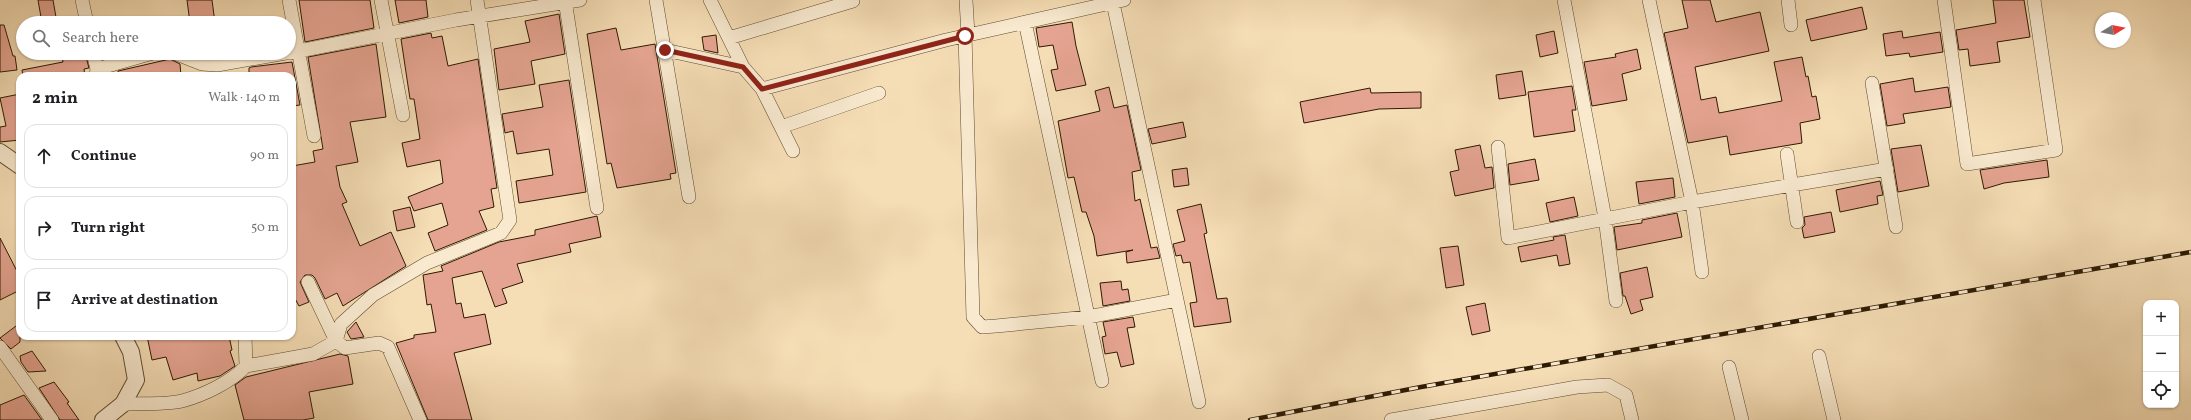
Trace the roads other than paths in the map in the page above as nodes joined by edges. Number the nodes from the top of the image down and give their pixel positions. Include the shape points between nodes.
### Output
1 (82, 0) edge
2 (289, 0) edge
3 (381, 0) edge
4 (477, 0) edge
5 (580, 0) edge
6 (656, 0) edge
7 (710, 0) edge
8 (966, 0) edge
9 (1564, 0) edge
10 (1649, 0) edge
11 (1788, 0) edge
12 (1944, 0) edge
13 (2034, 0) edge
14 (854, 1) dead end
15 (1119, 1) edge
16 (565, 2) edge
17 (85, 16) edge
18 (290, 16) edge
19 (480, 16) junction
20 (1025, 22) junction
21 (1792, 25) dead end
22 (389, 33) junction
23 (967, 35) junction
24 (729, 38) junction
25 (665, 50) junction
26 (296, 51) edge
27 (95, 60) edge
28 (135, 60) edge
29 (192, 60) edge
30 (245, 60) edge
31 (293, 60) edge
32 (743, 67) junction
33 (98, 72) edge
34 (103, 72) edge
35 (1872, 83) dead end
36 (762, 89) junction
37 (879, 93) dead end
38 (403, 115) dead end
39 (781, 127) junction
40 (314, 136) dead end
41 (1498, 147) dead end
42 (793, 151) dead end
43 (0, 152) edge
44 (1787, 154) dead end
45 (16, 163) edge
46 (1887, 169) junction
47 (1791, 186) junction
48 (689, 197) dead end
49 (1692, 202) junction
50 (598, 208) dead end
51 (1605, 218) junction
52 (1797, 222) dead end
53 (1896, 227) dead end
54 (1702, 272) dead end
55 (308, 282) dead end
56 (1177, 300) junction
57 (1616, 301) dead end
58 (1088, 317) junction
59 (126, 340) edge
60 (245, 340) edge
61 (336, 341) junction
62 (0, 347) edge
63 (1819, 356) dead end
64 (246, 366) junction
65 (1729, 367) dead end
66 (1102, 381) dead end
67 (1199, 402) dead end
68 (123, 404) junction
69 (52, 420) edge
70 (103, 420) edge
71 (420, 420) edge
72 (1391, 420) edge
73 (1632, 420) edge
74 (1742, 420) edge
75 (1834, 420) edge

1 - 17 street
2 - 18 street
3 - 22 street
4 - 19 street
5 - 16 street
6 - 25 street
7 - 24 street
8 - 23 street
9 - 51 street
10 - 49 street
11 - 21 street
12 - 13 street via 1967,164 2056,150
14 - 24 street
15 - 20 street
15 - 56 street
16 - 19 street
16 - 50 street
19 - 22 street
19 - 61 street via 510,220 501,233 428,262 373,295 341,324
20 - 23 street
20 - 58 street
22 - 26 street
22 - 38 street
23 - 36 street
23 - 58 street via 973,317 982,327
24 - 32 street
25 - 32 street
25 - 48 street
27 - 33 street
28 - 34 street
29 - 30 street via 217,65
31 - 40 street
32 - 36 street
35 - 46 street
36 - 39 street
37 - 39 street
39 - 42 street
41 - 51 street via 1508,238
43 - 45 street
44 - 47 street
46 - 47 street
46 - 53 street
47 - 49 street
47 - 52 street
49 - 51 street
49 - 54 street
51 - 57 street
55 - 61 street
56 - 58 street
56 - 67 street
58 - 66 street
59 - 68 street via 131,352 136,380
60 - 64 street
61 - 64 street via 313,354
61 - 71 street via 345,348 379,343 388,347
62 - 69 street
63 - 75 street
64 - 68 street via 204,393 181,401
65 - 74 street
68 - 70 street
72 - 73 street via 1608,385 1626,395

